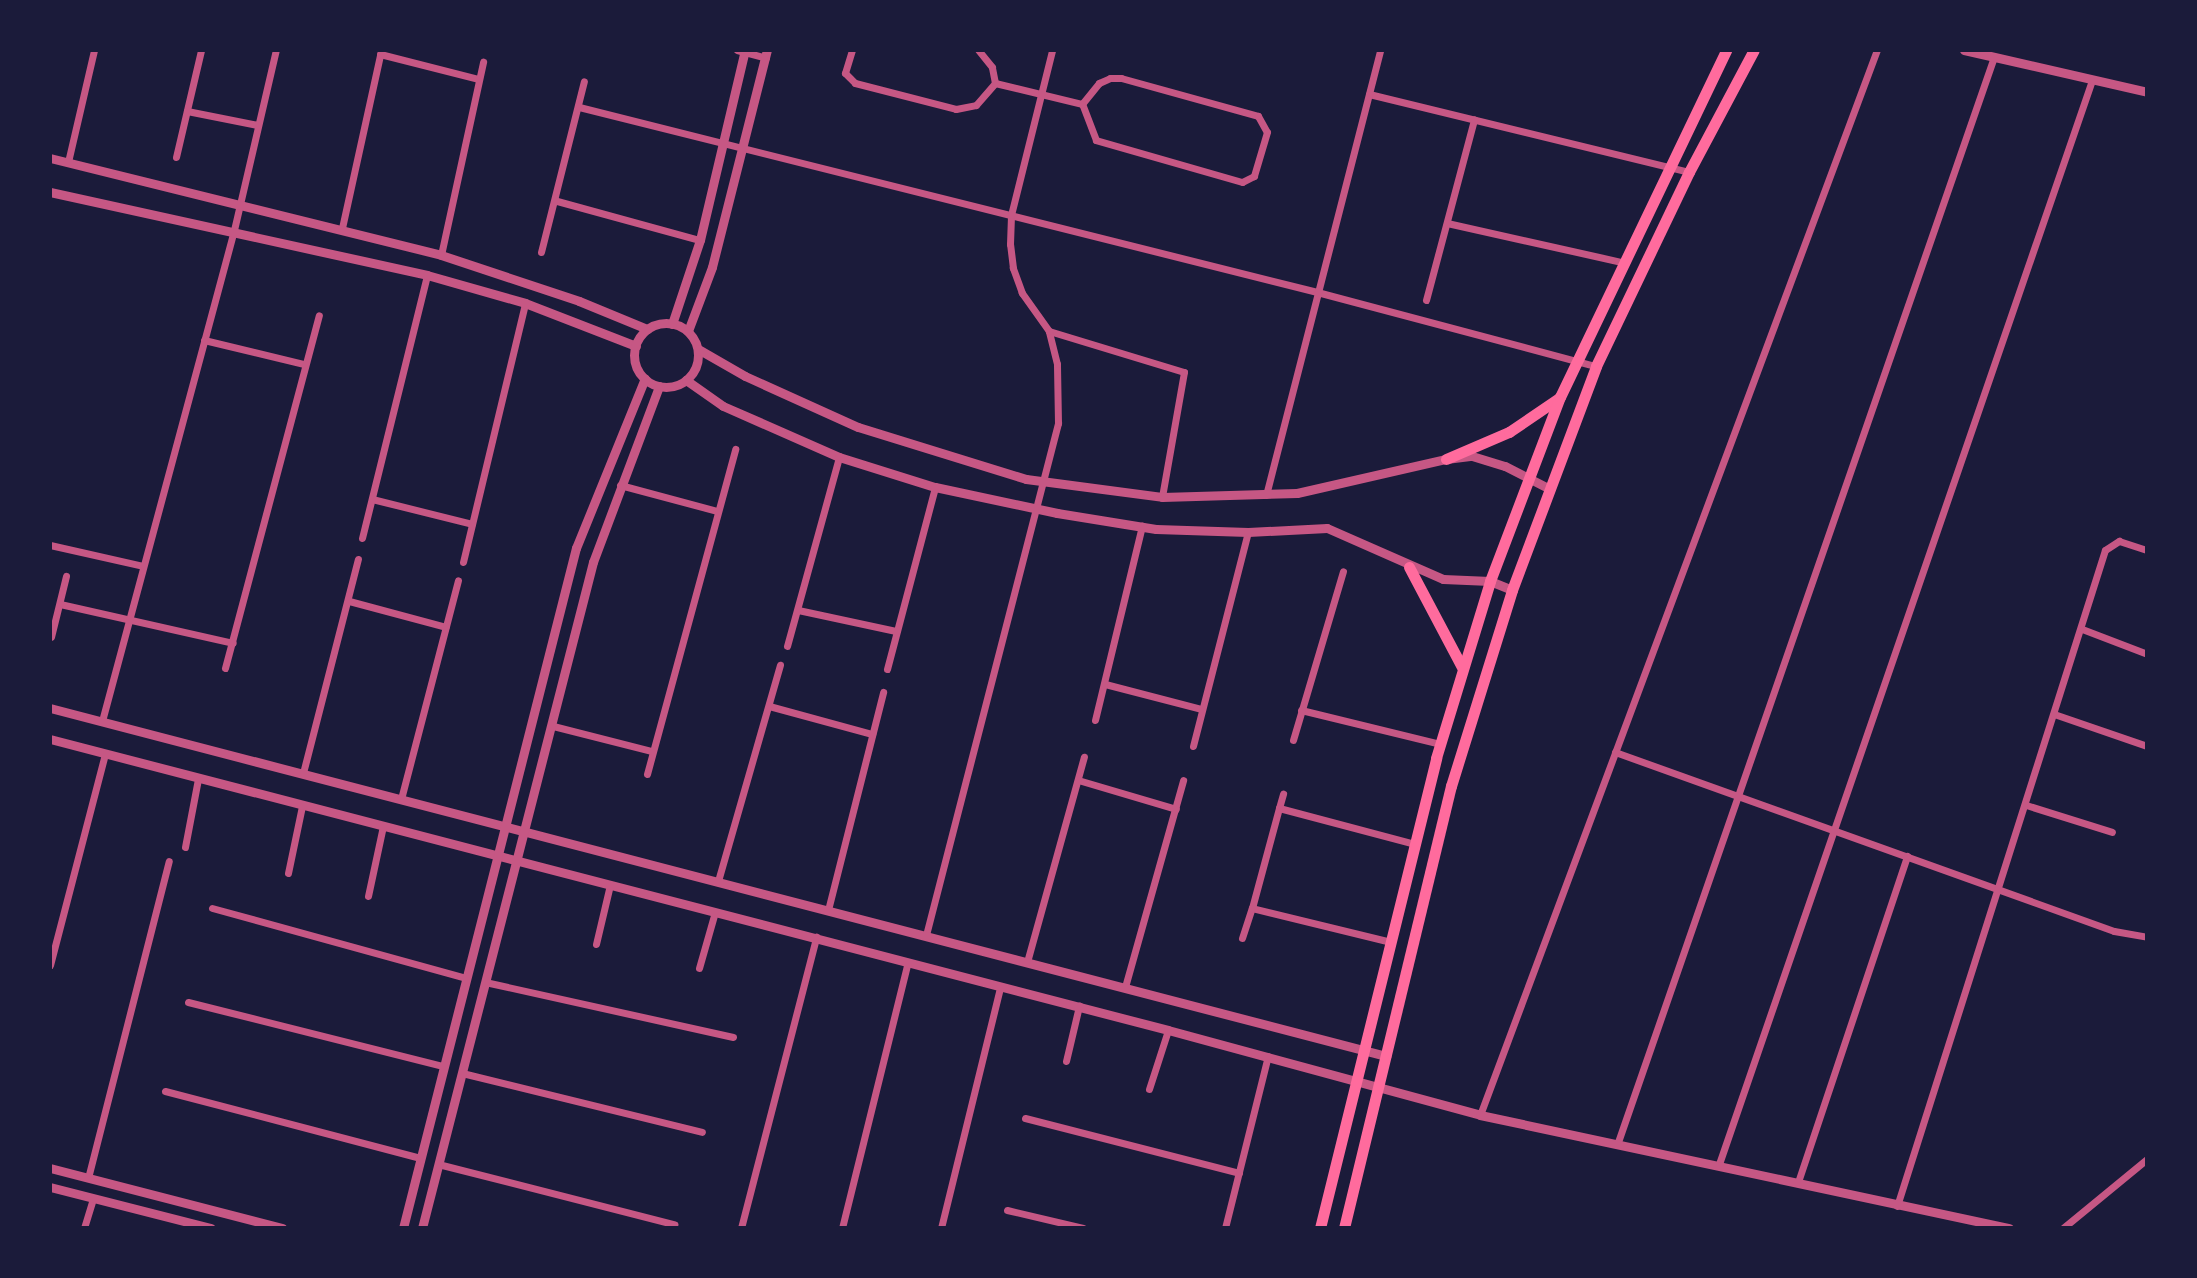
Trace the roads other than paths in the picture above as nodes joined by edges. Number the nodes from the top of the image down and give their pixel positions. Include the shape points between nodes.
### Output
1 (94, 50) edge
2 (201, 50) edge
3 (276, 50) edge
4 (852, 50) edge
5 (978, 50) edge
6 (1052, 50) edge
7 (1380, 50) edge
8 (1726, 50) edge
9 (1754, 50) edge
10 (1877, 50) edge
11 (1964, 50) edge
12 (742, 51) edge
13 (381, 52) edge
14 (766, 54) edge
15 (1994, 57) junction
16 (483, 62) dead end
17 (478, 79) junction
18 (2092, 80) junction
19 (584, 81) dead end
20 (995, 83) junction
21 (2147, 92) edge
22 (1041, 93) junction
23 (1369, 94) junction
24 (1082, 104) junction
25 (579, 107) junction
26 (187, 111) junction
27 (1474, 119) junction
28 (258, 125) junction
29 (722, 144) junction
30 (743, 149) junction
31 (176, 157) dead end
32 (50, 158) edge
33 (68, 162) junction
34 (1668, 167) junction
35 (1689, 172) junction
36 (50, 192) edge
37 (557, 201) junction
38 (239, 205) junction
39 (1011, 215) junction
40 (1447, 223) junction
41 (342, 228) junction
42 (234, 230) junction
43 (700, 240) junction
44 (541, 252) dead end
45 (441, 255) junction
46 (1622, 262) junction
47 (427, 275) junction
48 (1317, 292) junction
49 (1426, 300) dead end
50 (525, 303) junction
51 (319, 315) dead end
52 (672, 324) junction
53 (647, 329) junction
54 (688, 331) junction
55 (1049, 331) junction
56 (204, 340) junction
57 (636, 346) junction
58 (698, 349) junction
59 (1577, 360) junction
60 (304, 364) junction
61 (1596, 366) junction
62 (645, 378) junction
63 (686, 380) junction
64 (659, 386) junction
65 (1560, 397) junction
66 (735, 449) dead end
67 (839, 457) junction
68 (1446, 459) junction
69 (1528, 479) junction
70 (1043, 481) junction
71 (620, 485) junction
72 (935, 487) junction
73 (1550, 489) junction
74 (1266, 495) junction
75 (1162, 497) junction
76 (372, 499) junction
77 (1038, 508) junction
78 (717, 511) junction
79 (472, 524) junction
80 (1142, 526) junction
81 (1248, 532) junction
82 (362, 538) dead end
83 (50, 545) edge
84 (2147, 550) edge
85 (358, 559) dead end
86 (463, 562) dead end
87 (143, 566) junction
88 (1409, 567) junction
89 (1343, 571) dead end
90 (66, 576) dead end
91 (458, 580) dead end
92 (1490, 581) junction
93 (1512, 590) junction
94 (349, 601) junction
95 (60, 604) junction
96 (798, 610) junction
97 (129, 619) junction
98 (446, 627) junction
99 (2082, 629) junction
100 (896, 631) junction
101 (51, 637) edge
102 (233, 643) junction
103 (787, 646) dead end
104 (2147, 654) edge
105 (780, 665) dead end
106 (1462, 667) junction
107 (225, 668) dead end
108 (887, 669) dead end
109 (1105, 684) junction
110 (883, 692) dead end
111 (769, 706) junction
112 (50, 708) edge
113 (1202, 709) junction
114 (1301, 710) junction
115 (2054, 714) junction
116 (1095, 720) dead end
117 (102, 721) junction
118 (553, 726) junction
119 (872, 734) junction
120 (50, 739) edge
121 (1293, 740) dead end
122 (1441, 744) junction
123 (1193, 746) dead end
124 (2147, 746) edge
125 (652, 751) junction
126 (1615, 752) junction
127 (105, 754) junction
128 (1084, 757) dead end
129 (303, 773) junction
130 (647, 774) dead end
131 (198, 779) junction
132 (1078, 780) junction
133 (1183, 780) dead end
134 (1283, 794) dead end
135 (1739, 794) junction
136 (401, 799) junction
137 (2026, 805) junction
138 (302, 806) junction
139 (1279, 808) junction
140 (1176, 809) junction
141 (383, 826) junction
142 (505, 826) junction
143 (1834, 831) junction
144 (527, 832) junction
145 (2112, 832) dead end
146 (1415, 844) junction
147 (185, 847) dead end
148 (499, 856) junction
149 (1907, 856) junction
150 (169, 861) dead end
151 (519, 861) junction
152 (288, 873) dead end
153 (718, 881) junction
154 (610, 885) junction
155 (2000, 887) junction
156 (368, 896) dead end
157 (212, 908) dead end
158 (1252, 908) junction
159 (828, 910) junction
160 (715, 912) junction
161 (926, 935) junction
162 (816, 937) junction
163 (2147, 937) edge
164 (1242, 938) dead end
165 (1391, 942) junction
166 (596, 944) dead end
167 (908, 962) junction
168 (1027, 962) junction
169 (50, 965) edge
170 (699, 968) dead end
171 (467, 978) junction
172 (485, 982) junction
173 (1000, 987) junction
174 (1125, 987) junction
175 (188, 1002) dead end
176 (1079, 1006) junction
177 (1168, 1030) junction
178 (733, 1037) dead end
179 (1367, 1050) junction
180 (1268, 1056) junction
181 (1386, 1056) junction
182 (1066, 1061) dead end
183 (443, 1066) junction
184 (462, 1073) junction
185 (1357, 1080) junction
186 (1379, 1088) junction
187 (1149, 1089) dead end
188 (165, 1091) dead end
189 (1480, 1115) junction
190 (1025, 1118) dead end
191 (702, 1132) dead end
192 (1618, 1142) junction
193 (420, 1158) junction
194 (2147, 1159) edge
195 (438, 1164) junction
196 (1719, 1164) junction
197 (50, 1168) edge
198 (1239, 1173) junction
199 (88, 1178) junction
200 (1798, 1182) junction
201 (50, 1187) edge
202 (93, 1198) junction
203 (1897, 1206) junction
204 (1007, 1210) dead end
205 (674, 1224) dead end
206 (84, 1228) edge
207 (211, 1228) edge
208 (282, 1228) edge
209 (403, 1228) edge
210 (422, 1228) edge
211 (741, 1228) edge
212 (842, 1228) edge
213 (941, 1228) edge
214 (1083, 1228) edge
215 (1225, 1228) edge
216 (1320, 1228) edge
217 (1344, 1228) edge
218 (2009, 1228) edge
219 (2063, 1228) edge

1 - 33 street
2 - 26 street
3 - 28 street
4 - 20 street via 845,73 855,83 956,109 976,105
5 - 20 street via 992,67
6 - 22 street
7 - 23 street
8 - 34 main road
9 - 35 main road
10 - 126 street
11 - 15 street
12 - 14 street
12 - 29 street
13 - 17 street
13 - 41 street
14 - 30 street
15 - 18 street
15 - 135 street
16 - 17 street
17 - 45 street
18 - 21 street
18 - 143 street
19 - 25 street
20 - 22 street
22 - 24 street
22 - 39 street
23 - 27 street
23 - 48 street
24 - 24 street via 1096,140 1242,182 1254,176 1267,132 1258,116 1121,78 1099,83
25 - 29 street
25 - 37 street
26 - 28 street
26 - 31 street
27 - 34 street
27 - 40 street
28 - 38 street
29 - 30 street
29 - 43 street
30 - 39 street
30 - 54 street via 712,267
32 - 33 street
33 - 38 street
34 - 35 street
34 - 46 main road
35 - 61 main road
36 - 42 street
37 - 43 street
37 - 44 street
38 - 41 street
38 - 42 street
39 - 48 street
39 - 55 street via 1013,268 1022,293
40 - 46 street
40 - 49 street
41 - 45 street
42 - 47 street
42 - 56 street
43 - 52 street
45 - 53 street
46 - 59 main road
47 - 50 street
47 - 76 street
48 - 59 street
48 - 74 street
50 - 57 street
50 - 79 street
51 - 60 street
52 - 53 street
52 - 54 street
53 - 57 street
54 - 58 street
55 - 70 street via 1057,364 1058,423
55 - 75 street via 1184,372
56 - 60 street
56 - 87 street
57 - 62 street via 636,364
58 - 63 street via 696,367
58 - 70 street via 858,427
59 - 61 street
59 - 65 main road
60 - 102 street
61 - 73 main road
62 - 64 street
62 - 142 street via 576,548
63 - 64 street
63 - 67 street via 723,406
64 - 71 street
65 - 68 main road via 1509,432
65 - 69 main road
66 - 78 street
67 - 72 street
67 - 96 street
68 - 69 street via 1472,456
68 - 74 street via 1348,484
69 - 73 street
69 - 92 main road
70 - 75 street
70 - 77 street
71 - 78 street
71 - 118 street via 593,562
72 - 77 street
72 - 100 street
73 - 93 main road
74 - 75 street
76 - 79 street
76 - 82 street
77 - 80 street
77 - 161 street
78 - 125 street
79 - 86 street
80 - 81 street
80 - 109 street
81 - 88 street via 1327,528
81 - 113 street
83 - 87 street
84 - 99 street via 2119,541 2105,550
85 - 94 street
87 - 97 street
88 - 92 street via 1443,579
88 - 106 main road
89 - 114 street
90 - 95 street
91 - 98 street
92 - 93 street
92 - 106 main road
93 - 181 main road via 1451,786
94 - 98 street
94 - 129 street
95 - 97 street
95 - 101 street
96 - 100 street
96 - 103 street
97 - 102 street
97 - 117 street
98 - 136 street
99 - 104 street
99 - 115 street
100 - 108 street
102 - 107 street
105 - 111 street
106 - 122 main road
109 - 113 street
109 - 116 street
110 - 119 street
111 - 119 street
111 - 153 street
112 - 117 street
113 - 123 street
114 - 121 street
114 - 122 street
115 - 124 street
115 - 137 street
117 - 129 street
118 - 125 street
118 - 144 street
119 - 159 street
120 - 127 street
122 - 146 main road
125 - 130 street
126 - 135 street
126 - 189 street
127 - 131 street
127 - 169 street
128 - 132 street
129 - 136 street
131 - 138 street
131 - 147 street
132 - 140 street
132 - 168 street
133 - 140 street
134 - 139 street
135 - 143 street
135 - 192 street
136 - 142 street
137 - 145 street
137 - 155 street
138 - 141 street
138 - 152 street
139 - 146 street
139 - 158 street
140 - 174 street
141 - 148 street
141 - 156 street
142 - 144 street
142 - 148 street
143 - 149 street
143 - 196 street
144 - 151 street
144 - 153 street
146 - 165 main road
148 - 151 street
148 - 171 street
149 - 155 street
149 - 200 street
150 - 199 street
151 - 154 street
151 - 172 street
153 - 159 street
154 - 160 street
154 - 166 street
155 - 163 street via 2114,931
155 - 203 street
157 - 171 street
158 - 164 street
158 - 165 street
159 - 161 street
160 - 162 street
160 - 170 street
161 - 168 street
162 - 167 street
162 - 211 street
165 - 179 main road
167 - 173 street
167 - 212 street
168 - 174 street
171 - 183 street
172 - 178 street
172 - 184 street
173 - 176 street
173 - 213 street
174 - 179 street
175 - 183 street
176 - 177 street
176 - 182 street
177 - 180 street
177 - 187 street
179 - 181 street
179 - 185 main road
180 - 185 street
180 - 198 street
181 - 186 main road
183 - 193 street
184 - 191 street
184 - 195 street
185 - 186 street
185 - 216 main road
186 - 189 street
186 - 217 main road
188 - 193 street
189 - 192 street
190 - 198 street
192 - 196 street
193 - 209 street
194 - 219 street
195 - 205 street
195 - 210 street
196 - 200 street
197 - 199 street
198 - 215 street
199 - 208 street
200 - 203 street
201 - 202 street
202 - 206 street
202 - 207 street
203 - 218 street
204 - 214 street

